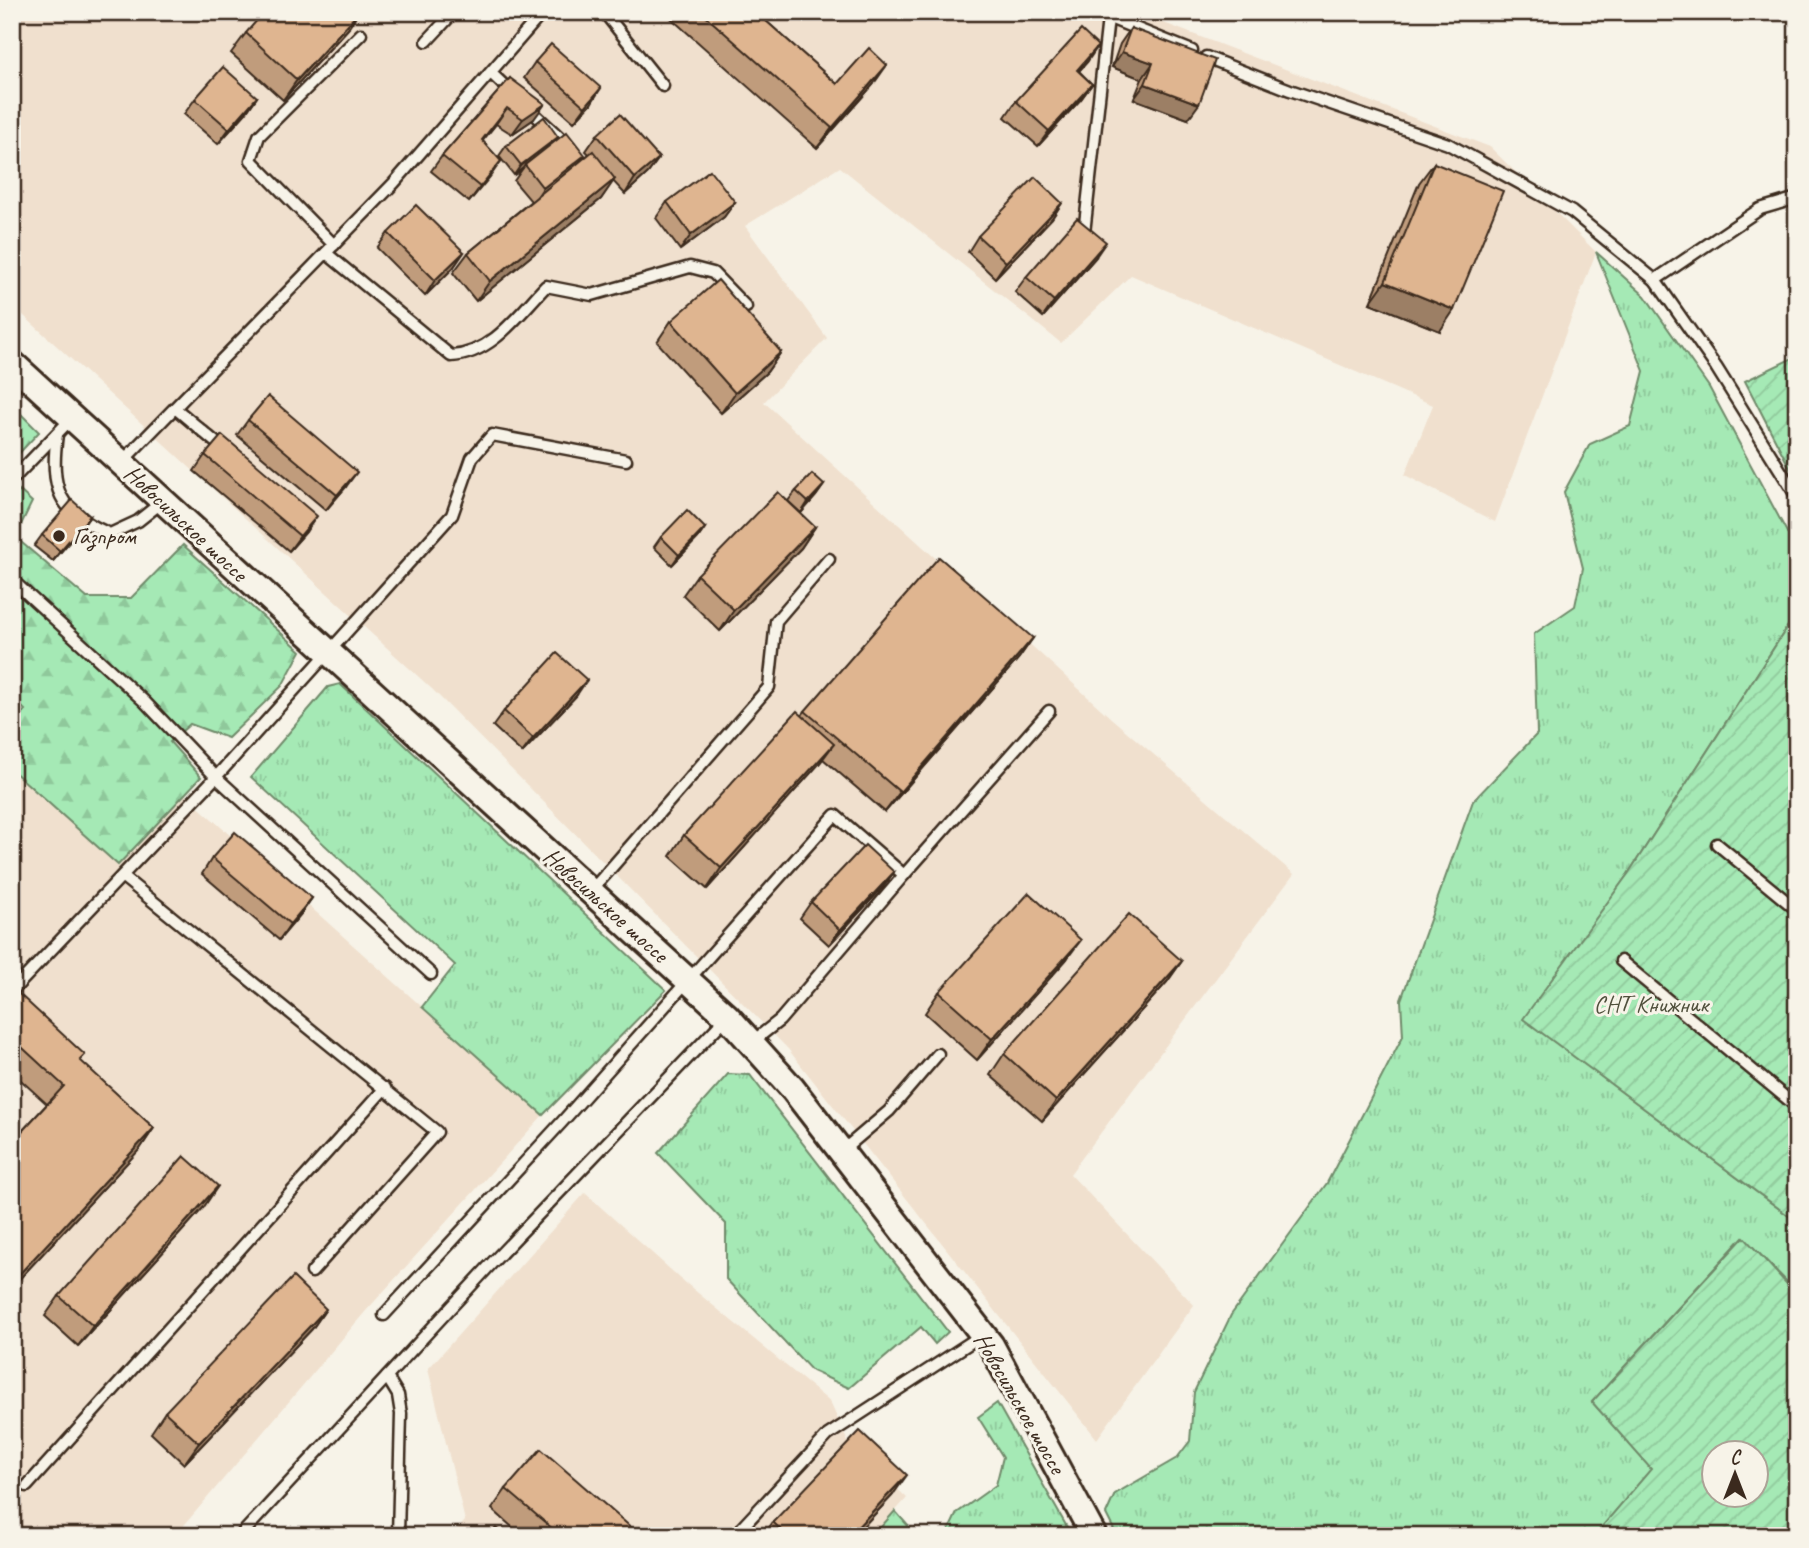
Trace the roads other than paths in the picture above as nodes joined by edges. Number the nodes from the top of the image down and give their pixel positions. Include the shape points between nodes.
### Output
1 (454, 12) edge
2 (542, 12) edge
3 (604, 12) edge
4 (1095, 12) edge
5 (1108, 18) junction
6 (360, 34) dead end
7 (427, 41) dead end
8 (491, 73) junction
9 (663, 86) dead end
10 (573, 150) edge
11 (1797, 198) edge
12 (1084, 233) edge
13 (330, 249) junction
14 (1655, 280) junction
15 (747, 307) dead end
16 (12, 363) edge
17 (175, 408) junction
18 (65, 426) junction
19 (236, 459) edge
20 (626, 460) dead end
21 (121, 463) junction
22 (12, 480) edge
23 (1797, 497) edge
24 (162, 502) junction
25 (829, 559) dead end
26 (12, 580) edge
27 (328, 654) junction
28 (1049, 711) dead end
29 (216, 778) junction
30 (1717, 844) dead end
31 (904, 875) junction
32 (123, 877) junction
33 (590, 891) junction
34 (1797, 910) edge
35 (1621, 961) dead end
36 (431, 974) dead end
37 (688, 980) junction
38 (12, 990) edge
39 (727, 1016) junction
40 (751, 1043) junction
41 (938, 1054) dead end
42 (384, 1088) junction
43 (1797, 1107) edge
44 (841, 1151) junction
45 (312, 1272) dead end
46 (384, 1315) dead end
47 (983, 1335) junction
48 (387, 1377) junction
49 (27, 1486) dead end
50 (240, 1536) edge
51 (398, 1536) edge
52 (734, 1536) edge
53 (1094, 1536) edge

1 - 7 lane
2 - 8 lane
3 - 9 lane
4 - 5 lane
5 - 12 lane
5 - 14 lane via 1290,90 1448,144 1572,212
6 - 13 lane via 259,136 251,160
8 - 10 lane
8 - 13 lane
11 - 14 lane via 1760,209
13 - 15 lane via 451,356 470,355 498,337 546,286 592,295 690,267 713,273
13 - 17 lane
14 - 23 lane
16 - 18 street, Новосильское шоссе
17 - 19 lane
17 - 21 lane
18 - 21 street, Новосильское шоссе
18 - 22 lane
18 - 24 lane via 52,471 63,504 85,523 110,534 138,522
20 - 27 lane via 492,435 472,458 452,515
21 - 24 street, Новосильское шоссе
24 - 27 street, Новосильское шоссе
25 - 33 lane via 776,621 768,687
26 - 29 lane via 145,702
27 - 29 lane
27 - 33 street, Новосильское шоссе
28 - 31 lane
29 - 32 lane
29 - 36 lane
30 - 34 lane
31 - 37 lane via 835,815
31 - 40 lane via 780,1020
32 - 38 lane
32 - 42 lane
33 - 37 street, Новосильское шоссе
35 - 43 lane
37 - 39 street, Новосильское шоссе
37 - 46 lane
39 - 40 street, Новосильское шоссе
39 - 48 lane
40 - 44 street, Новосильское шоссе
41 - 44 lane via 889,1111
42 - 45 lane via 437,1132
42 - 49 lane
44 - 47 street, Новосильское шоссе
47 - 52 lane via 828,1435
47 - 53 street, Новосильское шоссе
48 - 50 lane
48 - 51 lane via 398,1395 401,1414

